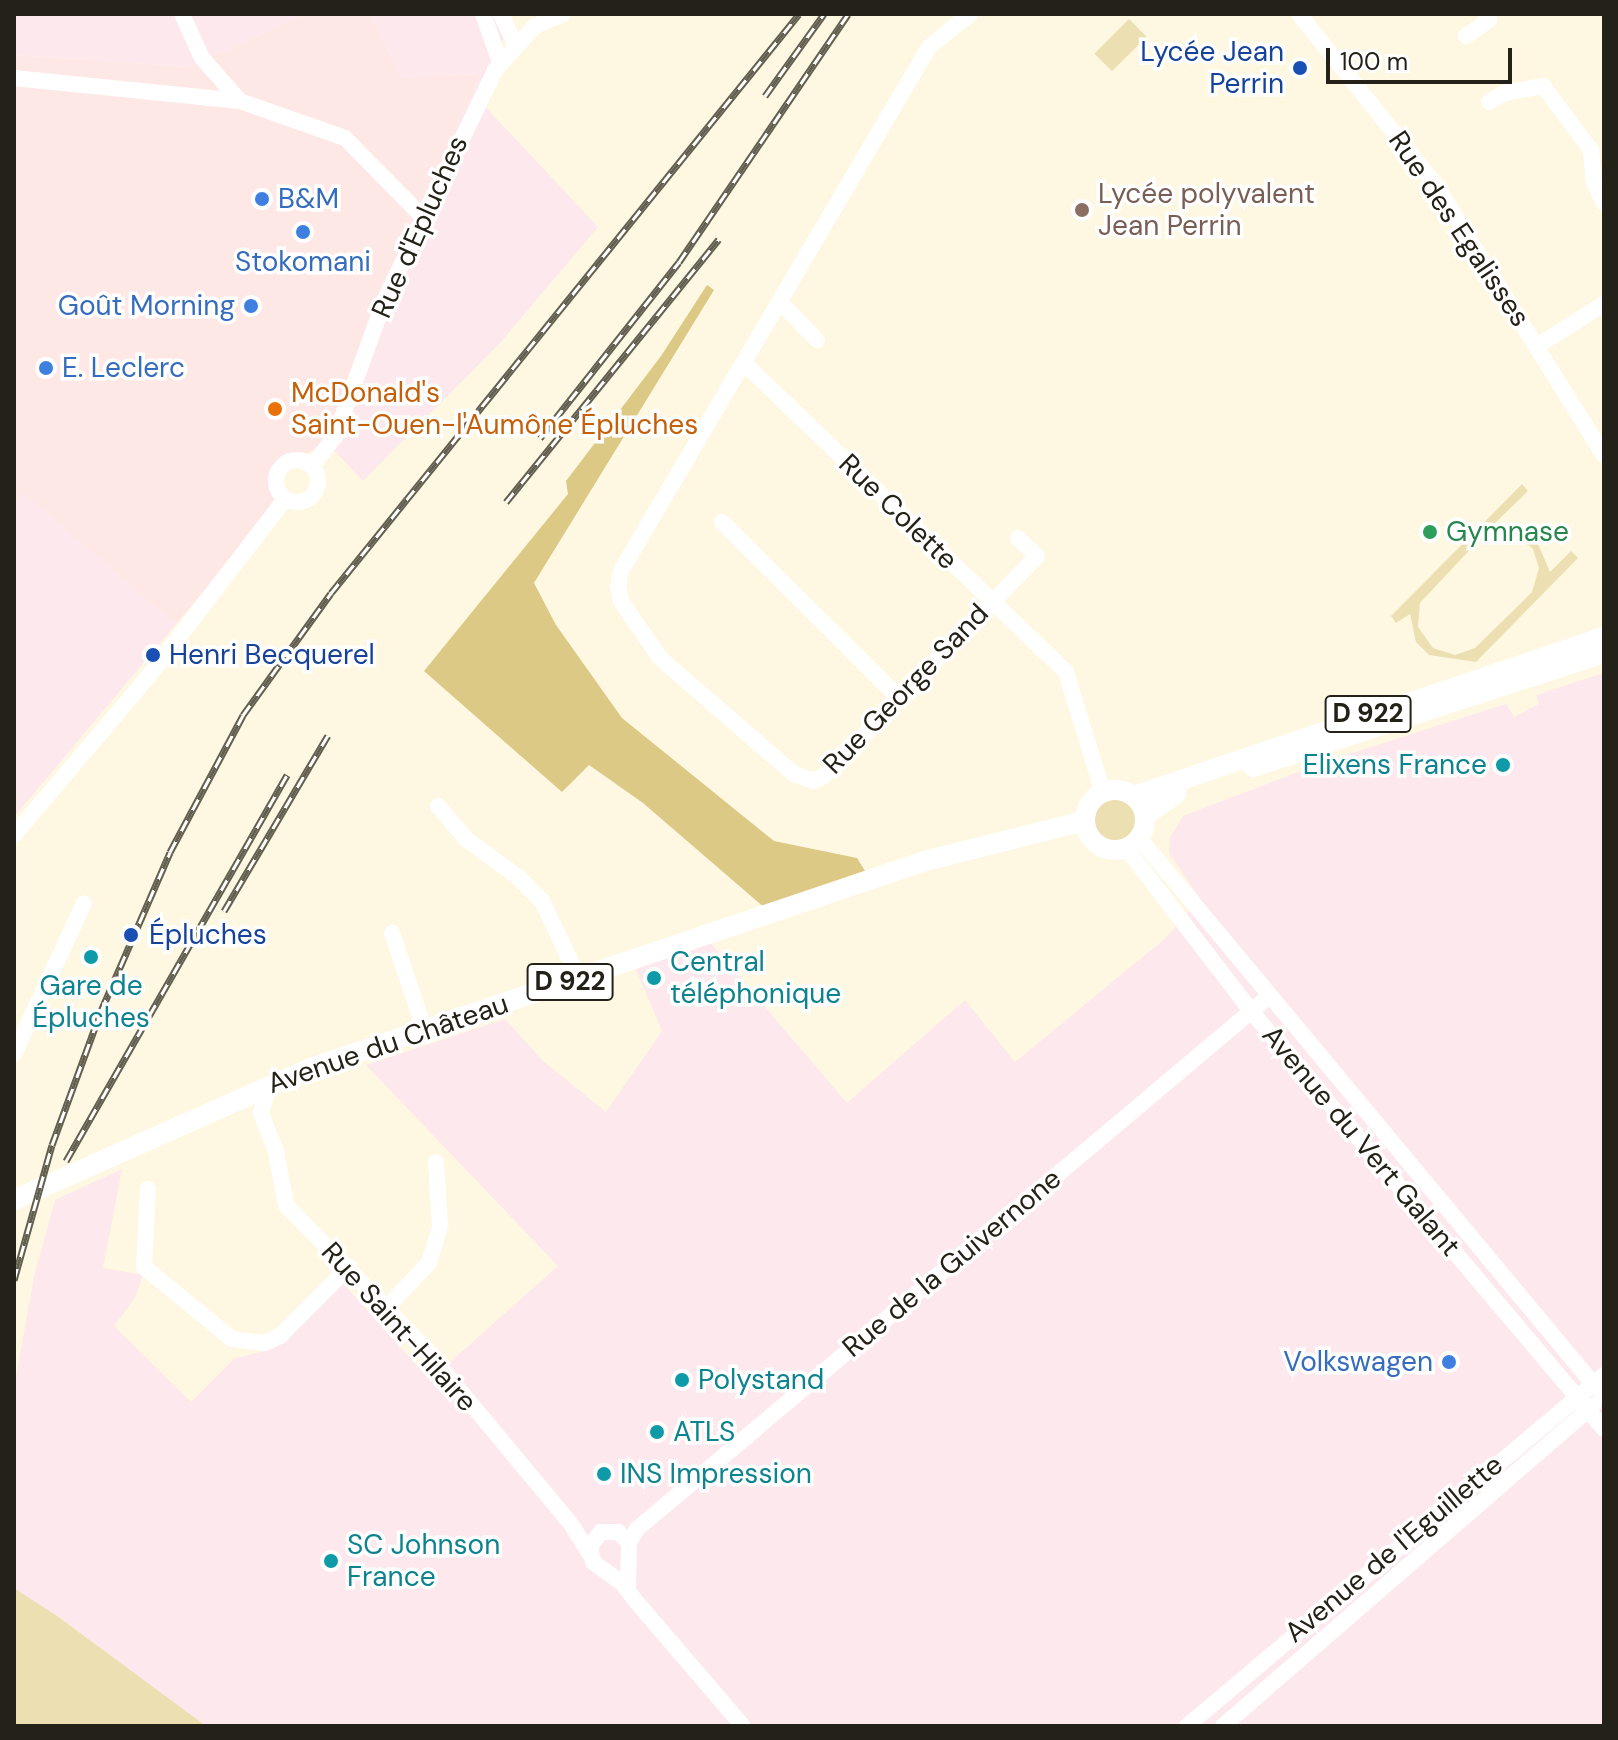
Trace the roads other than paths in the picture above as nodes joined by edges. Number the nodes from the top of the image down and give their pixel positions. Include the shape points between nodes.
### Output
1 (182, 14) edge
2 (483, 14) edge
3 (501, 14) edge
4 (563, 14) edge
5 (970, 14) edge
6 (1299, 14) edge
7 (1486, 14) edge
8 (1466, 36) dead end
9 (515, 44) junction
10 (500, 62) junction
11 (14, 78) edge
12 (240, 101) junction
13 (1489, 102) dead end
14 (1604, 203) edge
15 (423, 217) junction
16 (780, 302) junction
17 (1604, 304) edge
18 (817, 340) dead end
19 (1537, 346) junction
20 (745, 364) junction
21 (1604, 455) edge
22 (312, 466) junction
23 (285, 499) junction
24 (722, 522) dead end
25 (1018, 538) dead end
26 (991, 602) junction
27 (1604, 637) edge
28 (1604, 653) edge
29 (898, 697) junction
30 (1103, 792) junction
31 (1134, 796) junction
32 (438, 806) dead end
33 (1145, 816) junction
34 (1084, 821) junction
35 (14, 835) edge
36 (1132, 843) junction
37 (84, 903) dead end
38 (392, 933) dead end
39 (579, 979) junction
40 (1267, 998) junction
41 (1251, 1011) junction
42 (425, 1031) junction
43 (14, 1054) edge
44 (269, 1085) junction
45 (236, 1099) junction
46 (261, 1113) junction
47 (436, 1162) dead end
48 (148, 1189) dead end
49 (17, 1199) edge
50 (349, 1267) junction
51 (388, 1306) junction
52 (1598, 1380) edge
53 (1604, 1398) edge
54 (1581, 1402) junction
55 (1604, 1429) edge
56 (571, 1524) junction
57 (623, 1534) junction
58 (590, 1554) junction
59 (625, 1565) junction
60 (608, 1571) junction
61 (628, 1590) junction
62 (743, 1726) edge
63 (1187, 1726) edge
64 (1223, 1726) edge

1 - 12 street via 202,58
2 - 10 street
3 - 9 street
4 - 9 street, Rue d'Epluches via 535,26
5 - 16 street, Rue George Sand via 929,47
6 - 19 street, Rue des Egalisses via 1435,184
7 - 8 street via 1489,20
9 - 10 street, Rue d'Epluches
10 - 15 street, Rue d'Epluches
11 - 12 street
12 - 15 street via 345,138
13 - 14 street via 1504,93 1543,86 1591,150 1594,182
15 - 22 street, Rue d'Epluches via 385,299 335,437
16 - 18 street
16 - 20 street, Rue George Sand
17 - 19 street
19 - 21 street, Rue des Egalisses
20 - 26 street, Rue Colette
20 - 29 street, Rue George Sand via 621,571 621,601 660,658 794,774 813,781 824,776
22 - 23 street via 318,479 312,497 298,503
22 - 23 street via 300,460 282,467 277,487
23 - 35 street via 148,677
24 - 29 street
25 - 26 street, Rue George Sand via 1037,556
26 - 29 street, Rue George Sand
26 - 30 street, Rue Colette via 1066,672
27 - 31 main road, D 922
28 - 33 main road, D 922 via 1189,788
30 - 31 main road via 1115,789
30 - 34 main road via 1094,797
31 - 33 main road
32 - 39 street via 466,839 542,901
33 - 36 main road
34 - 36 main road via 1087,833 1102,847
34 - 39 main road, Avenue du Château / D 922 via 925,861
36 - 40 street, Avenue du Vert Galant
36 - 41 street, Avenue du Vert Galant
37 - 43 street
38 - 42 street
39 - 42 main road, Avenue du Château / D 922
40 - 41 street, Rue de la Guivernone
40 - 52 street, Avenue du Vert Galant
41 - 54 street, Avenue du Vert Galant
41 - 57 street, Rue de la Guivernone
42 - 44 main road, Avenue du Château / D 922
44 - 45 main road, Avenue du Château / D 922
44 - 46 street
45 - 46 street
45 - 49 main road, Avenue du Château / D 922
46 - 50 street, Rue Saint-Hilaire via 276,1152 286,1205
47 - 51 street via 440,1226 429,1263
48 - 50 street via 144,1267 232,1339 265,1343 280,1336
50 - 51 street, Rue Saint-Hilaire
51 - 56 street, Rue Saint-Hilaire
52 - 53 street, Avenue du Vert Galant
52 - 54 street, Avenue de l'Eguillette
53 - 54 street, Avenue de l'Eguillette
54 - 55 street, Avenue du Vert Galant
54 - 63 street, Avenue de l'Eguillette
54 - 64 street, Avenue de l'Eguillette
56 - 57 street via 584,1531
56 - 58 street, Rue Saint-Hilaire
57 - 58 street via 594,1538
57 - 59 street
58 - 60 street, Rue Saint-Hilaire via 596,1566
59 - 60 street
59 - 61 street
60 - 61 street, Rue Saint-Hilaire
61 - 62 street, Rue Saint-Hilaire

